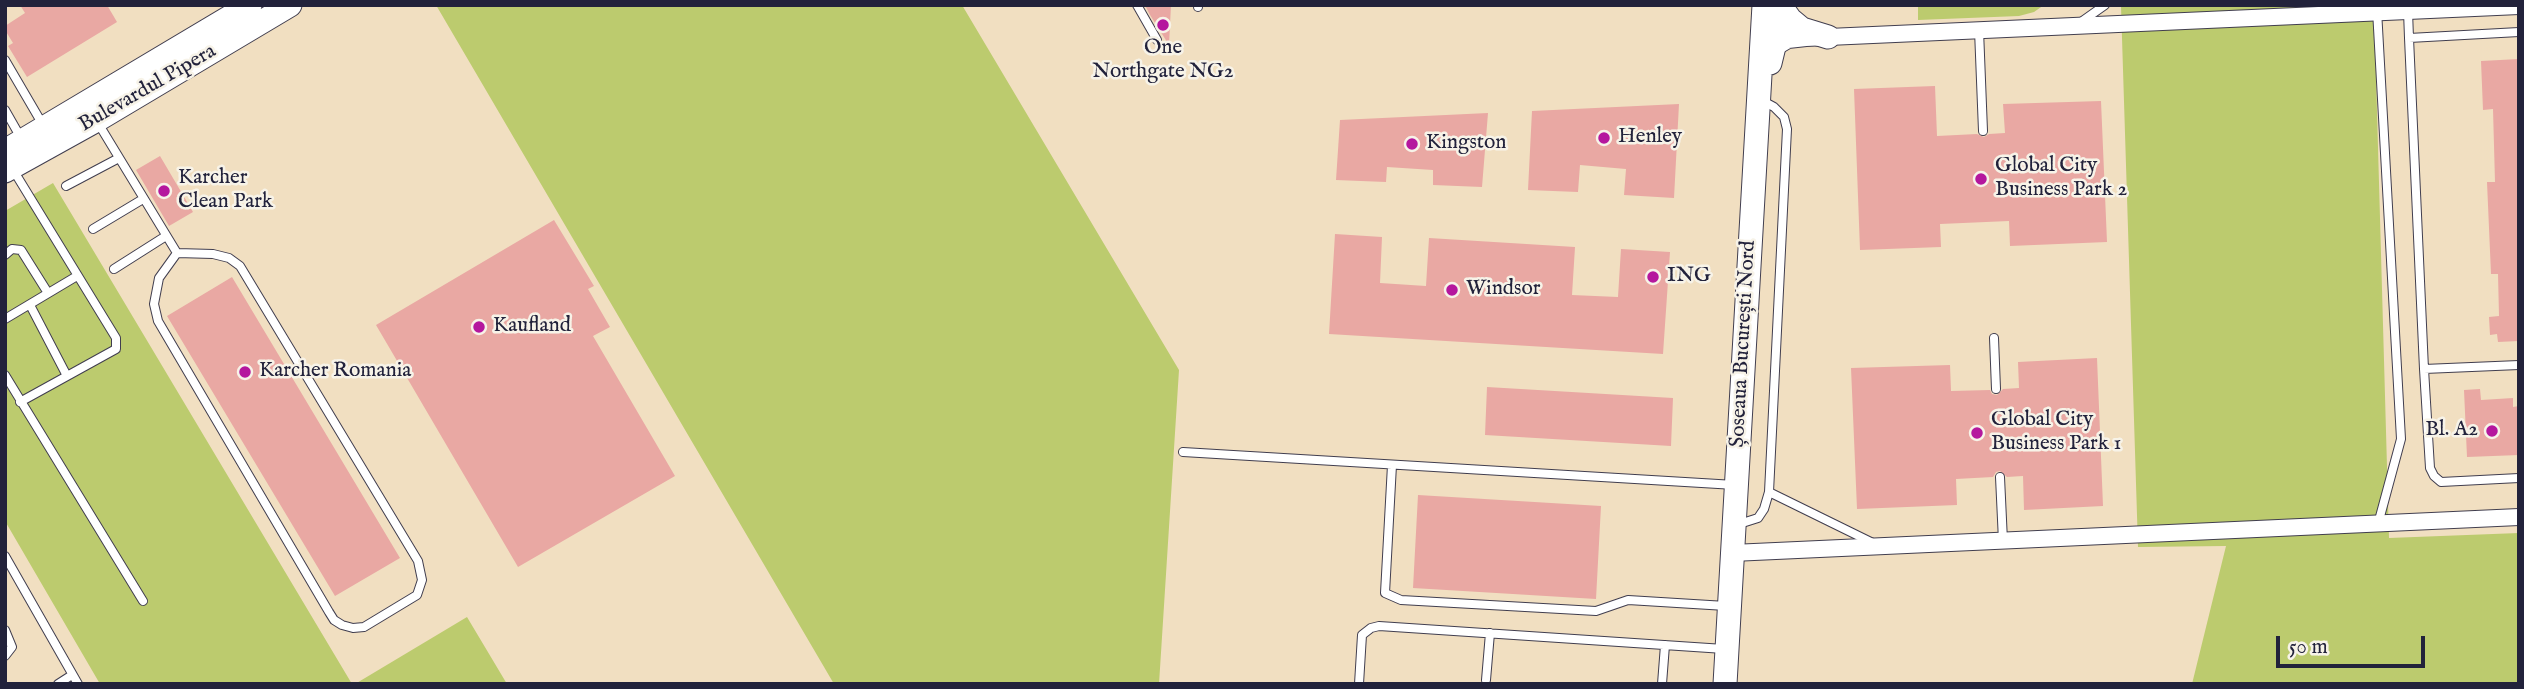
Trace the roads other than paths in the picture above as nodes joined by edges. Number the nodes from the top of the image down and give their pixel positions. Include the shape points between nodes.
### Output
1 (250, 5) edge
2 (290, 5) edge
3 (1137, 5) edge
4 (2105, 5) edge
5 (2519, 6) edge
6 (1778, 7) edge
7 (2438, 7) edge
8 (2378, 9) edge
9 (2408, 11) junction
10 (2076, 26) junction
11 (1979, 30) junction
12 (2519, 32) edge
13 (1828, 37) junction
14 (2409, 38) junction
15 (1157, 40) dead end
16 (1768, 54) junction
17 (5, 60) edge
18 (1759, 99) junction
19 (5, 110) edge
20 (97, 120) junction
21 (45, 127) junction
22 (1983, 131) dead end
23 (11, 157) edge
24 (119, 158) junction
25 (66, 187) dead end
26 (144, 199) junction
27 (93, 229) dead end
28 (166, 236) junction
29 (177, 253) junction
30 (5, 255) edge
31 (114, 269) dead end
32 (77, 276) junction
33 (48, 293) junction
34 (30, 305) junction
35 (6, 316) edge
36 (1994, 338) dead end
37 (2519, 365) edge
38 (2424, 369) junction
39 (5, 375) edge
40 (67, 376) junction
41 (1996, 389) dead end
42 (20, 402) junction
43 (1183, 452) dead end
44 (1392, 465) junction
45 (2000, 477) dead end
46 (2519, 478) edge
47 (1736, 485) junction
48 (1769, 492) junction
49 (2519, 517) edge
50 (2378, 524) junction
51 (1733, 526) junction
52 (2003, 541) junction
53 (1880, 546) junction
54 (1732, 553) junction
55 (5, 556) edge
56 (144, 601) dead end
57 (1729, 606) junction
58 (5, 630) edge
59 (1490, 633) junction
60 (1665, 645) junction
61 (1727, 649) junction
62 (5, 656) edge
63 (72, 674) junction
64 (1486, 681) dead end
65 (58, 684) edge
66 (78, 684) edge
67 (1359, 684) edge
68 (1662, 684) edge
69 (1725, 684) edge

1 - 21 main road, Bulevardul Pipera via 228,14
2 - 20 main road, Bulevardul Pipera
3 - 15 lane
4 - 10 lane
5 - 7 street
6 - 13 main road via 1802,29
6 - 16 main road, Șoseaua București Nord
7 - 9 street
8 - 9 street
8 - 10 street
8 - 50 lane via 2401,439
9 - 14 lane
10 - 11 street
11 - 13 street
11 - 22 lane
12 - 14 lane
13 - 16 street via 1795,38
14 - 38 lane
16 - 18 main road, Șoseaua București Nord
17 - 21 lane
18 - 47 main road, Șoseaua București Nord
18 - 48 lane via 1784,117 1787,129
19 - 23 lane
20 - 23 main road, Bulevardul Pipera
20 - 24 lane
21 - 23 main road, Bulevardul Pipera
23 - 32 lane
24 - 25 lane
24 - 26 lane
26 - 27 lane
26 - 28 lane
28 - 29 lane
28 - 31 lane
29 - 29 lane via 159,278 154,304 158,321 334,620 364,627 418,595 422,580 418,561 240,266 213,254
30 - 33 lane via 12,249 21,250
32 - 33 lane
32 - 40 lane via 116,338 116,349
33 - 34 lane
34 - 35 lane
34 - 40 lane
36 - 41 lane
37 - 38 lane
38 - 46 lane via 2434,476 2441,482
39 - 42 lane
40 - 42 lane
42 - 56 lane
43 - 44 lane
44 - 47 lane
44 - 57 lane via 1385,593 1401,600 1596,611 1628,600
45 - 52 lane
47 - 51 main road, Șoseaua București Nord
48 - 51 lane via 1758,518
48 - 53 lane
49 - 50 street
50 - 52 street
51 - 54 main road, Șoseaua București Nord
52 - 53 street
53 - 54 street
54 - 57 main road, Șoseaua București Nord
55 - 63 lane
57 - 61 main road, Șoseaua București Nord
58 - 62 lane via 12,647
59 - 60 lane
59 - 64 lane
59 - 67 lane via 1387,625 1371,628 1363,635
60 - 61 lane
60 - 68 lane
61 - 69 main road, Șoseaua București Nord
63 - 65 lane
63 - 66 lane

